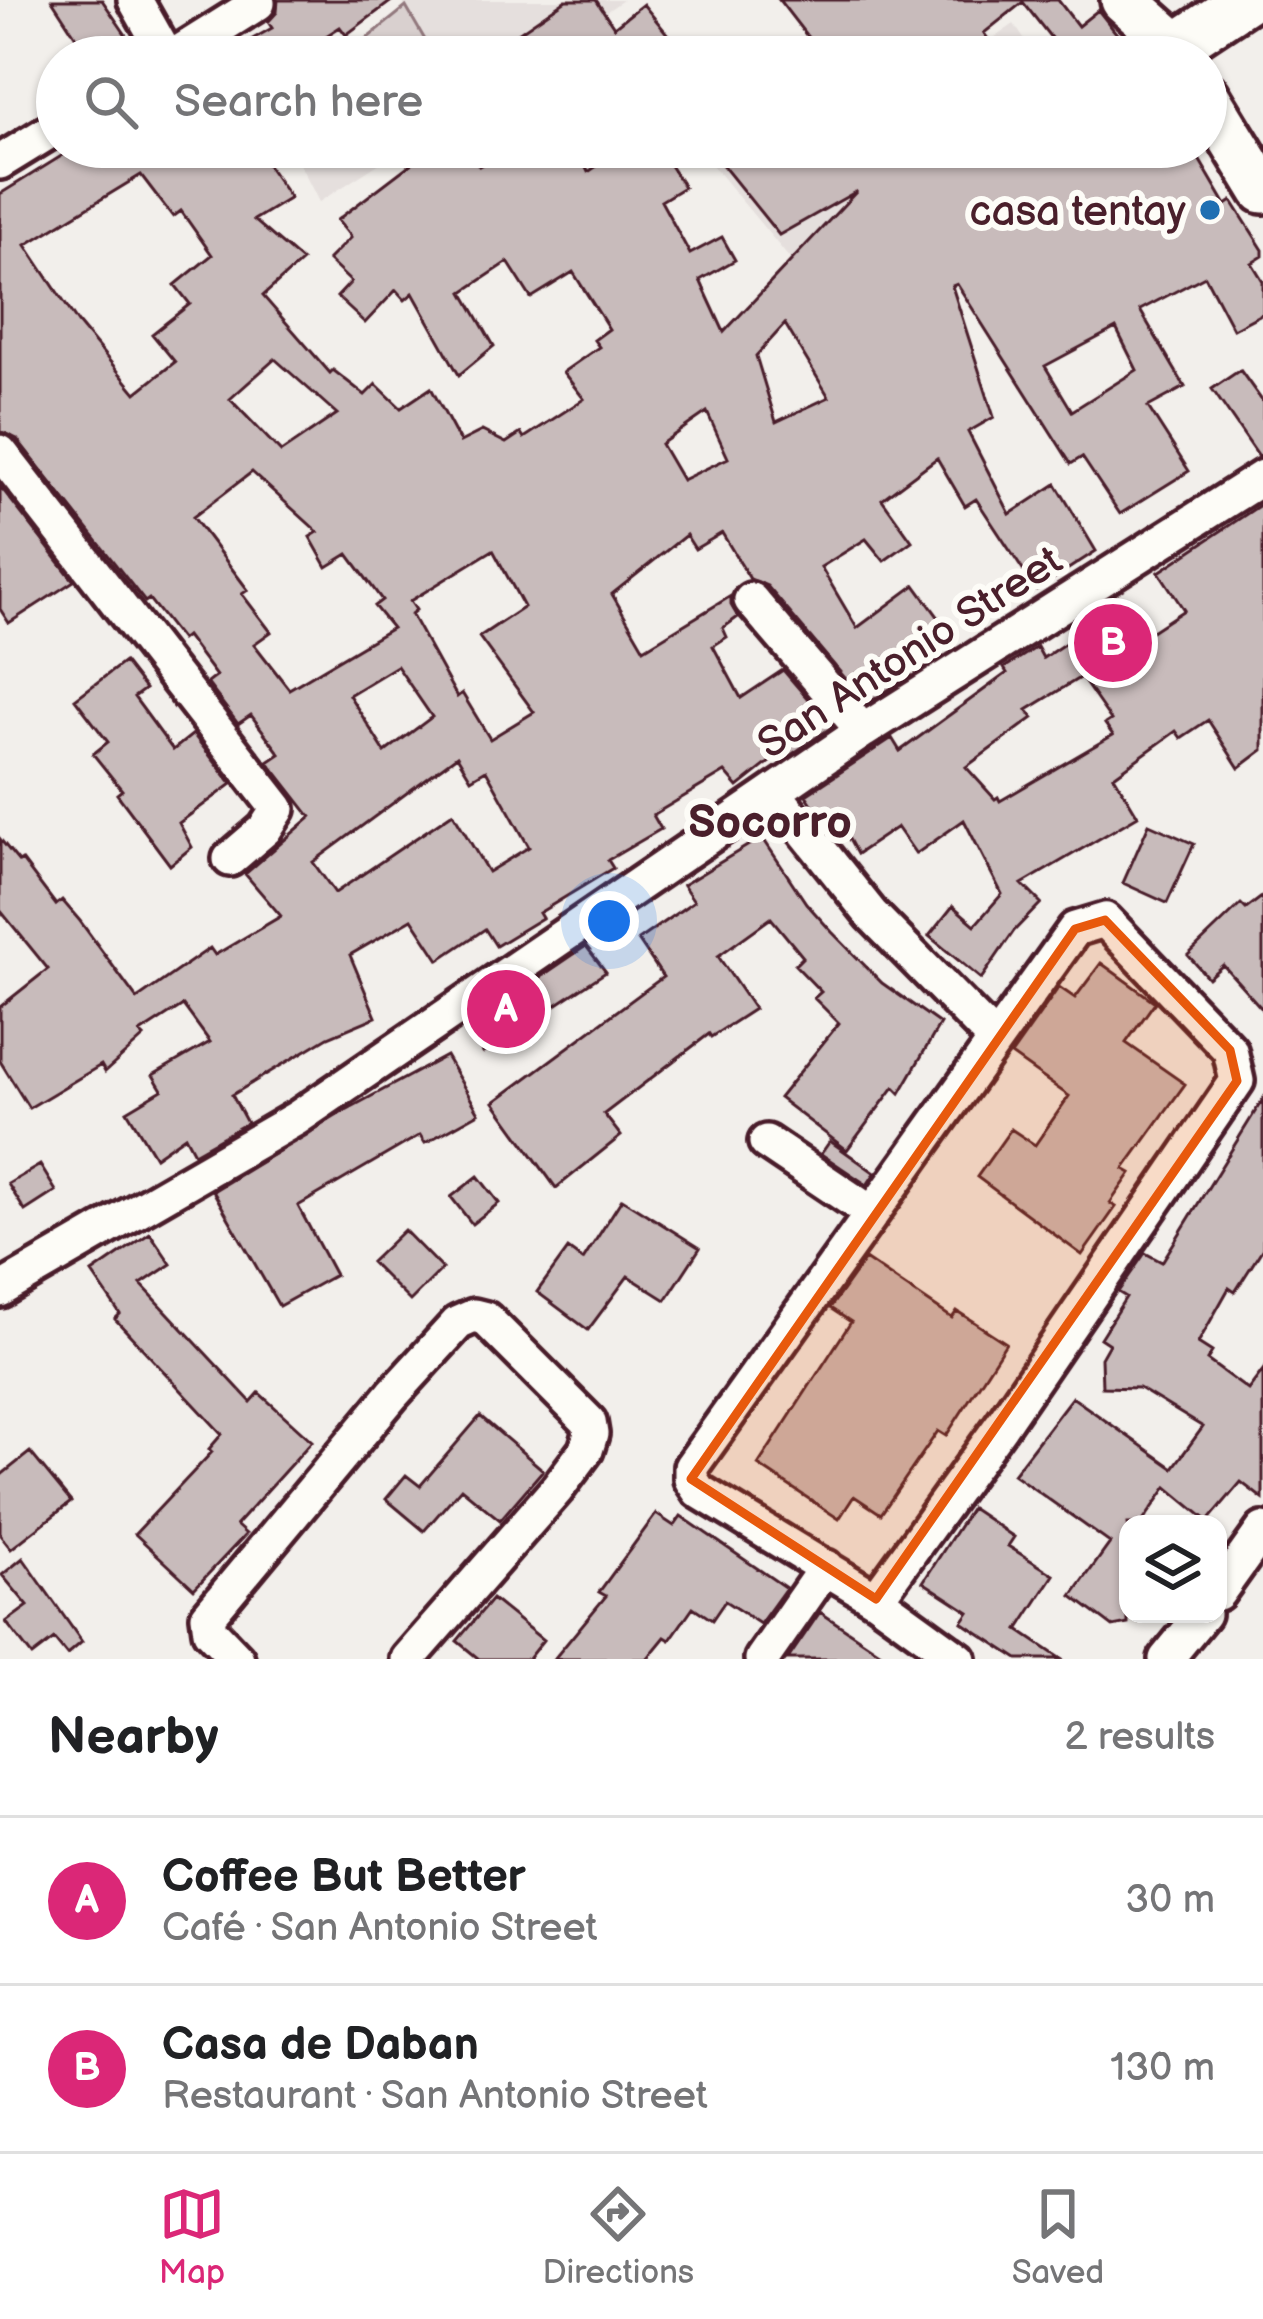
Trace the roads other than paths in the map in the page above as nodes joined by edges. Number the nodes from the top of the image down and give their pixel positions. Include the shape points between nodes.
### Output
1 (135, 0) edge
2 (1124, 0) edge
3 (1246, 0) edge
4 (258, 3) dead end
5 (157, 36) edge
6 (204, 36) edge
7 (1163, 36) edge
8 (1199, 36) edge
9 (1227, 131) edge
10 (36, 140) edge
11 (0, 162) edge
12 (1263, 190) edge
13 (0, 452) edge
14 (1263, 477) edge
15 (751, 600) dead end
16 (863, 730) junction
17 (775, 794) junction
18 (230, 859) dead end
19 (995, 1040) junction
20 (766, 1142) dead end
21 (870, 1212) junction
22 (0, 1290) edge
23 (1263, 1530) edge
24 (826, 1567) junction
25 (1227, 1580) edge
26 (876, 1599) junction
27 (1196, 1623) edge
28 (237, 1659) edge
29 (408, 1659) edge
30 (762, 1659) edge
31 (959, 1659) edge
32 (1166, 1659) edge

1 - 5 street
2 - 7 main road
3 - 8 main road
4 - 6 street
9 - 12 main road
10 - 11 street
13 - 18 street via 278,809
14 - 16 street, San Antonio Street
15 - 16 street
16 - 17 street, San Antonio Street
17 - 19 street via 872,914
17 - 22 street, San Antonio Street via 297,1118
19 - 21 street
19 - 26 street via 1075,929 1106,920 1230,1050 1237,1082
20 - 21 street
21 - 24 street via 691,1467 699,1491
23 - 25 street
24 - 26 street
24 - 30 street
26 - 31 street
27 - 32 street
28 - 29 street via 210,1630 208,1616 393,1394 458,1323 474,1316 486,1319 591,1434 557,1490

